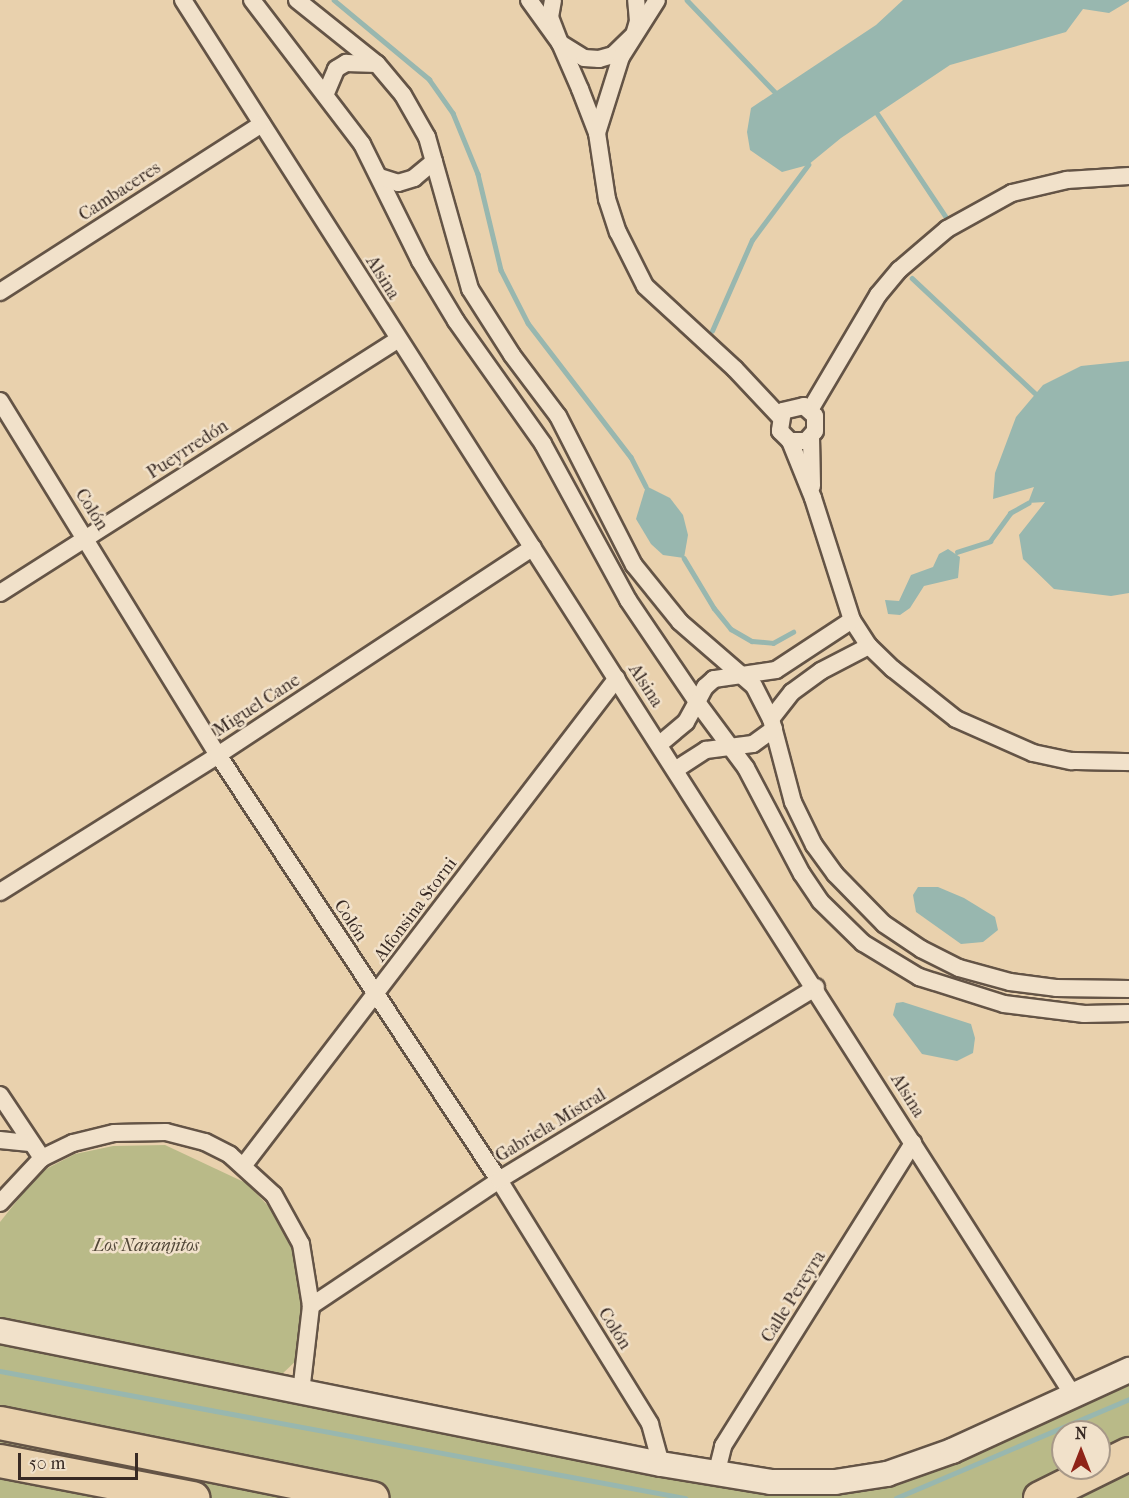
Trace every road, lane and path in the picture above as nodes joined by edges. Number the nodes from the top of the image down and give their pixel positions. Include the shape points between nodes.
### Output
1 (183, 0) edge
2 (252, 0) edge
3 (297, 0) edge
4 (529, 0) edge
5 (553, 0) edge
6 (636, 0) edge
7 (657, 0) edge
8 (634, 35) junction
9 (560, 43) junction
10 (377, 64) junction
11 (326, 93) junction
12 (262, 124) junction
13 (597, 133) junction
14 (434, 161) junction
15 (1129, 176) edge
16 (380, 177) junction
17 (0, 292) edge
18 (398, 339) junction
19 (0, 400) edge
20 (810, 410) junction
21 (780, 417) junction
22 (811, 437) junction
23 (790, 441) junction
24 (813, 498) junction
25 (86, 539) junction
26 (533, 548) junction
27 (0, 593) edge
28 (852, 620) junction
29 (869, 646) junction
30 (740, 674) junction
31 (616, 678) junction
32 (697, 702) junction
33 (773, 724) junction
34 (660, 744) junction
35 (728, 745) junction
36 (219, 755) junction
37 (1129, 762) edge
38 (675, 770) junction
39 (0, 892) edge
40 (816, 987) junction
41 (1129, 989) edge
42 (375, 996) junction
43 (1129, 1013) edge
44 (0, 1095) edge
45 (0, 1140) edge
46 (30, 1143) junction
47 (914, 1143) junction
48 (42, 1158) junction
49 (244, 1165) junction
50 (499, 1180) junction
51 (0, 1203) edge
52 (311, 1306) junction
53 (0, 1330) edge
54 (1129, 1370) edge
55 (301, 1393) junction
56 (1073, 1395) junction
57 (0, 1423) edge
58 (1129, 1454) edge
59 (0, 1461) edge
60 (662, 1464) junction
61 (716, 1475) junction
62 (193, 1498) edge
63 (373, 1498) edge
64 (1040, 1498) edge

1 - 12 street, Alsina
2 - 11 street
3 - 10 street
4 - 9 street
5 - 9 street via 550,16
6 - 8 street via 638,21
7 - 8 street
8 - 9 street via 613,55 599,59 584,58
8 - 13 street via 621,57
9 - 13 street
10 - 11 street via 346,63 336,69
10 - 14 street via 416,115
11 - 16 street
12 - 17 street, Cambaceres
12 - 18 street, Alsina
13 - 21 street via 618,232 645,286 735,369
14 - 16 street via 414,178 398,183
14 - 30 street via 470,289 512,355 558,416 634,565 680,622
15 - 20 street via 1084,177 1012,194 947,229 899,270 878,295
16 - 32 street via 405,234 438,291 543,444 628,600
18 - 25 street, Pueyrredón
18 - 26 street, Alsina
19 - 25 street, Colón
20 - 21 street via 796,405
20 - 22 street via 816,423
21 - 23 street via 780,431
22 - 23 street via 801,442
22 - 24 street
23 - 24 street
24 - 28 street
25 - 27 street, Pueyrredón
25 - 36 street, Colón
26 - 31 street, Alsina
26 - 36 street, Miguel Cane
28 - 29 street
28 - 30 street via 776,670
29 - 33 street via 821,671 792,692
29 - 37 street via 927,699 988,734 1033,753 1071,761
30 - 32 street via 714,680
30 - 33 street via 764,702
31 - 34 street, Alsina
31 - 42 street, Alfonsina Storni
32 - 34 street via 686,722
32 - 35 street
33 - 35 street via 753,744
33 - 41 street via 785,781 814,845 835,874 884,924 959,968 1010,982 1056,988
34 - 38 street, Alsina
35 - 38 street via 696,754
35 - 43 street via 746,768 820,901 863,943 918,977 1004,1004 1084,1014
36 - 39 street, Miguel Cane
36 - 42 street, Colón
38 - 40 street, Alsina
40 - 47 street, Alsina
40 - 50 street, Gabriela Mistral
42 - 49 street, Alfonsina Storni
42 - 50 street, Colón
44 - 46 street
45 - 46 street
46 - 48 street
47 - 56 street, Alsina
47 - 61 street, Calle Pereyra via 723,1446
48 - 49 street via 73,1143 114,1133 166,1132 205,1142
48 - 51 street
49 - 52 street via 274,1195 292,1222 308,1272
50 - 52 street, Gabriela Mistral
50 - 60 street, Colón via 650,1424
52 - 55 street
53 - 55 street
54 - 56 street
55 - 60 street
56 - 61 street via 952,1451 887,1474 836,1482 771,1482
57 - 63 highway
58 - 64 highway
59 - 62 highway
60 - 61 street

